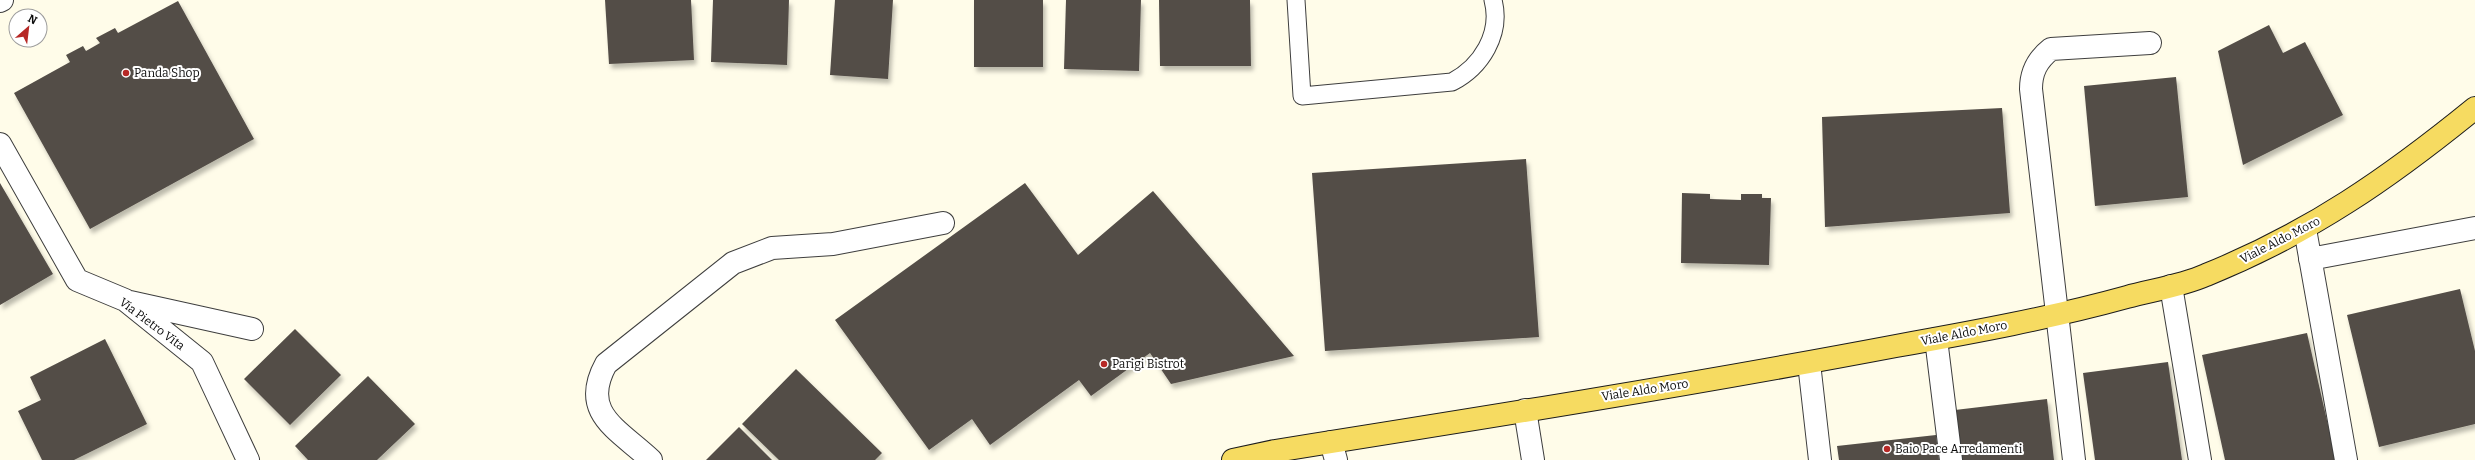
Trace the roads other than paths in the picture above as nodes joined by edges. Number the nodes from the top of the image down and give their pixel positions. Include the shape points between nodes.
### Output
1 (1296, 0) edge
2 (1493, 0) edge
3 (2150, 43) dead end
4 (2475, 108) edge
5 (0, 144) edge
6 (943, 223) dead end
7 (2475, 228) edge
8 (2305, 229) junction
9 (2310, 259) junction
10 (2171, 286) junction
11 (125, 300) junction
12 (2057, 315) junction
13 (252, 329) dead end
14 (1936, 339) junction
15 (1809, 362) junction
16 (1525, 410) junction
17 (1333, 451) edge
18 (248, 460) edge
19 (651, 460) edge
20 (1233, 460) edge
21 (1533, 460) edge
22 (1820, 460) edge
23 (1951, 460) edge
24 (2074, 460) edge
25 (2200, 460) edge
26 (2346, 460) edge

1 - 2 lane via 1302,96 1452,82 1476,65 1490,42 1496,20
3 - 12 street via 2051,49 2036,66 2031,77
4 - 8 main road, Viale Aldo Moro via 2419,153 2343,207
5 - 11 street, Via Pietro Vita via 77,280
6 - 19 street via 833,244 772,248 751,255 733,263 606,364 598,378 596,404 603,416
7 - 9 street
8 - 9 street
8 - 10 main road, Viale Aldo Moro via 2203,277
9 - 26 street
10 - 12 main road, Viale Aldo Moro
10 - 25 street
11 - 13 street
11 - 18 street, Via Pietro Vita via 202,362
12 - 14 main road, Viale Aldo Moro
12 - 24 street
14 - 15 main road, Viale Aldo Moro
14 - 23 street
15 - 16 main road, Viale Aldo Moro
15 - 22 street
16 - 17 main road, Viale Aldo Moro
16 - 21 street
17 - 20 main road, Viale Aldo Moro

